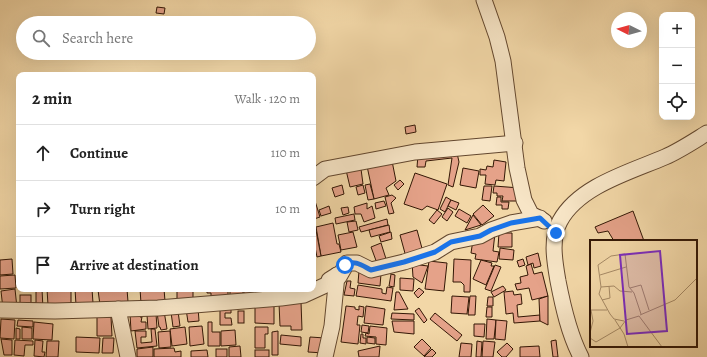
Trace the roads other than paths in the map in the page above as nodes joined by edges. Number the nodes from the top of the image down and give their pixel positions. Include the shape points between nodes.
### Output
1 (484, 0) edge
2 (707, 132) edge
3 (515, 143) junction
4 (316, 176) edge
5 (540, 218) junction
6 (556, 233) junction
7 (336, 275) junction
8 (316, 290) edge
9 (299, 292) edge
10 (311, 292) edge
11 (118, 309) junction
12 (0, 310) edge
13 (128, 357) edge
14 (325, 357) edge
15 (581, 357) edge

1 - 3 street via 504,61
2 - 6 street via 666,157 620,174 584,196 560,222
3 - 4 street via 415,152 325,169
3 - 5 street via 524,200 531,214
5 - 6 street
5 - 7 street via 511,223 480,236 451,242 435,252 371,270 357,263 348,263 339,276
6 - 15 street via 554,260 562,300 570,333
7 - 8 street via 328,284
7 - 14 street via 332,326
9 - 10 street via 304,295
9 - 11 street via 281,298
11 - 12 street
11 - 13 street

